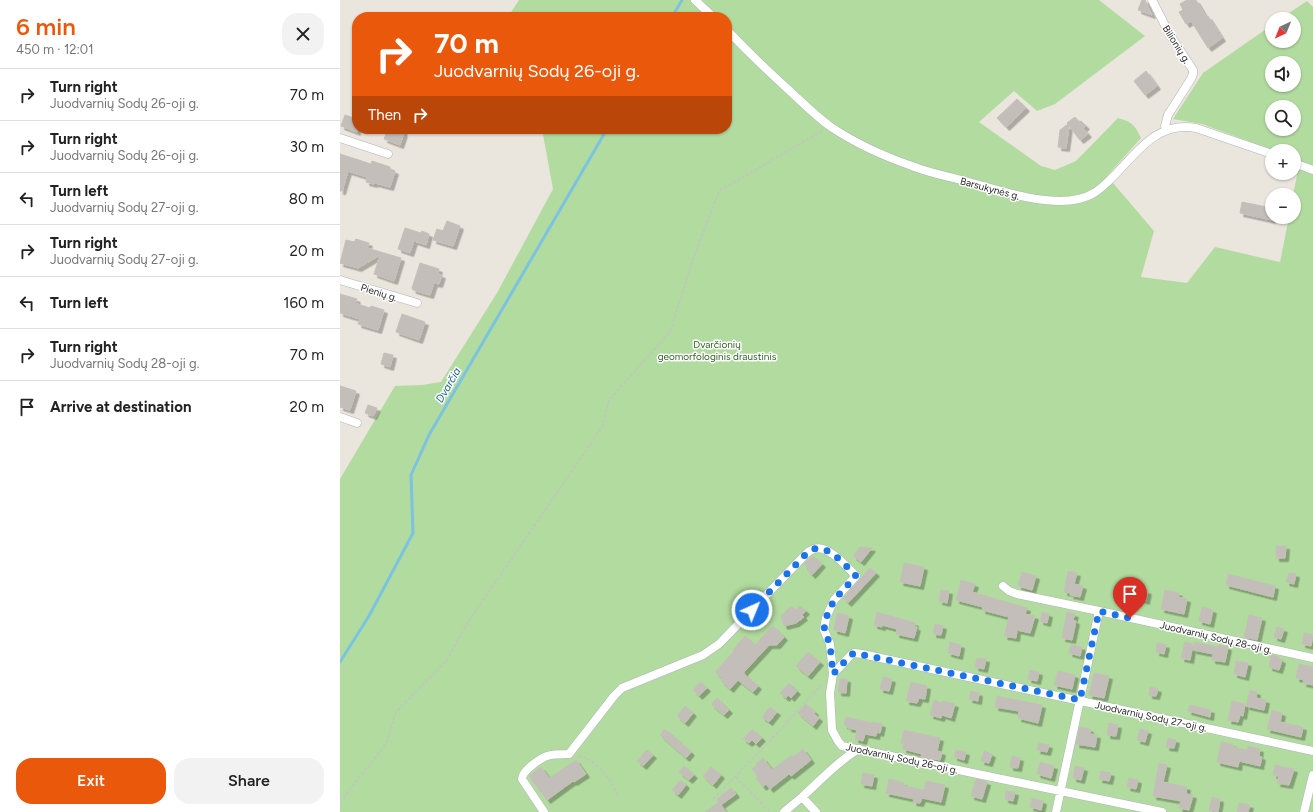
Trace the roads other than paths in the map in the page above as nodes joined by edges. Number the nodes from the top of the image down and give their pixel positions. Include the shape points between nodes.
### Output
1 (695, 0) edge
2 (1152, 0) edge
3 (708, 12) edge
4 (732, 35) edge
5 (1167, 130) junction
6 (340, 138) edge
7 (1265, 152) edge
8 (388, 154) dead end
9 (1301, 165) edge
10 (1313, 170) edge
11 (340, 280) edge
12 (417, 303) dead end
13 (340, 417) edge
14 (356, 422) dead end
15 (1003, 586) dead end
16 (1099, 611) junction
17 (1313, 658) edge
18 (833, 674) junction
19 (1080, 700) junction
20 (842, 746) junction
21 (859, 749) junction
22 (1313, 751) edge
23 (843, 760) junction
24 (1313, 775) edge
25 (1060, 790) junction
26 (802, 797) junction
27 (544, 812) edge
28 (784, 812) edge
29 (816, 812) edge
30 (1056, 812) edge
31 (1162, 812) edge
32 (1304, 812) edge

1 - 3 street
2 - 5 street, Bilionių g. via 1170,35 1193,70 1191,79 1168,115 1165,126
4 - 5 street, Barsukynės g. via 810,109 830,126 856,142 913,167 1023,197 1049,201 1081,198 1093,194 1146,143
5 - 7 street, Barsukynės g. via 1177,127 1196,128
6 - 8 street
9 - 10 street
11 - 12 street, Pienių g.
13 - 14 street
15 - 16 street, Juodvarnių Sodų 28-oji g. via 1017,594
16 - 17 street, Juodvarnių Sodų 28-oji g.
16 - 19 street
18 - 19 street, Juodvarnių Sodų 27-oji g. via 854,653
18 - 20 street, Juodvarnių Sodų 26-oji g. via 830,693 832,730
18 - 27 street, Juodvarnių Sodų 26-oji g. via 830,644 824,630 826,618 834,600 856,576 830,552 815,548 806,554 720,644 703,655 622,688 569,754 547,756 528,769 522,776 524,783
19 - 22 street, Juodvarnių Sodų 27-oji g.
19 - 25 street
20 - 21 street, Juodvarnių Sodų 26-oji g.
20 - 23 street
21 - 23 street
21 - 25 street, Juodvarnių Sodų 26-oji g.
23 - 26 street
24 - 32 street
25 - 30 street
25 - 31 street, Juodvarnių Sodų 26-oji g.
26 - 28 street
26 - 29 street

